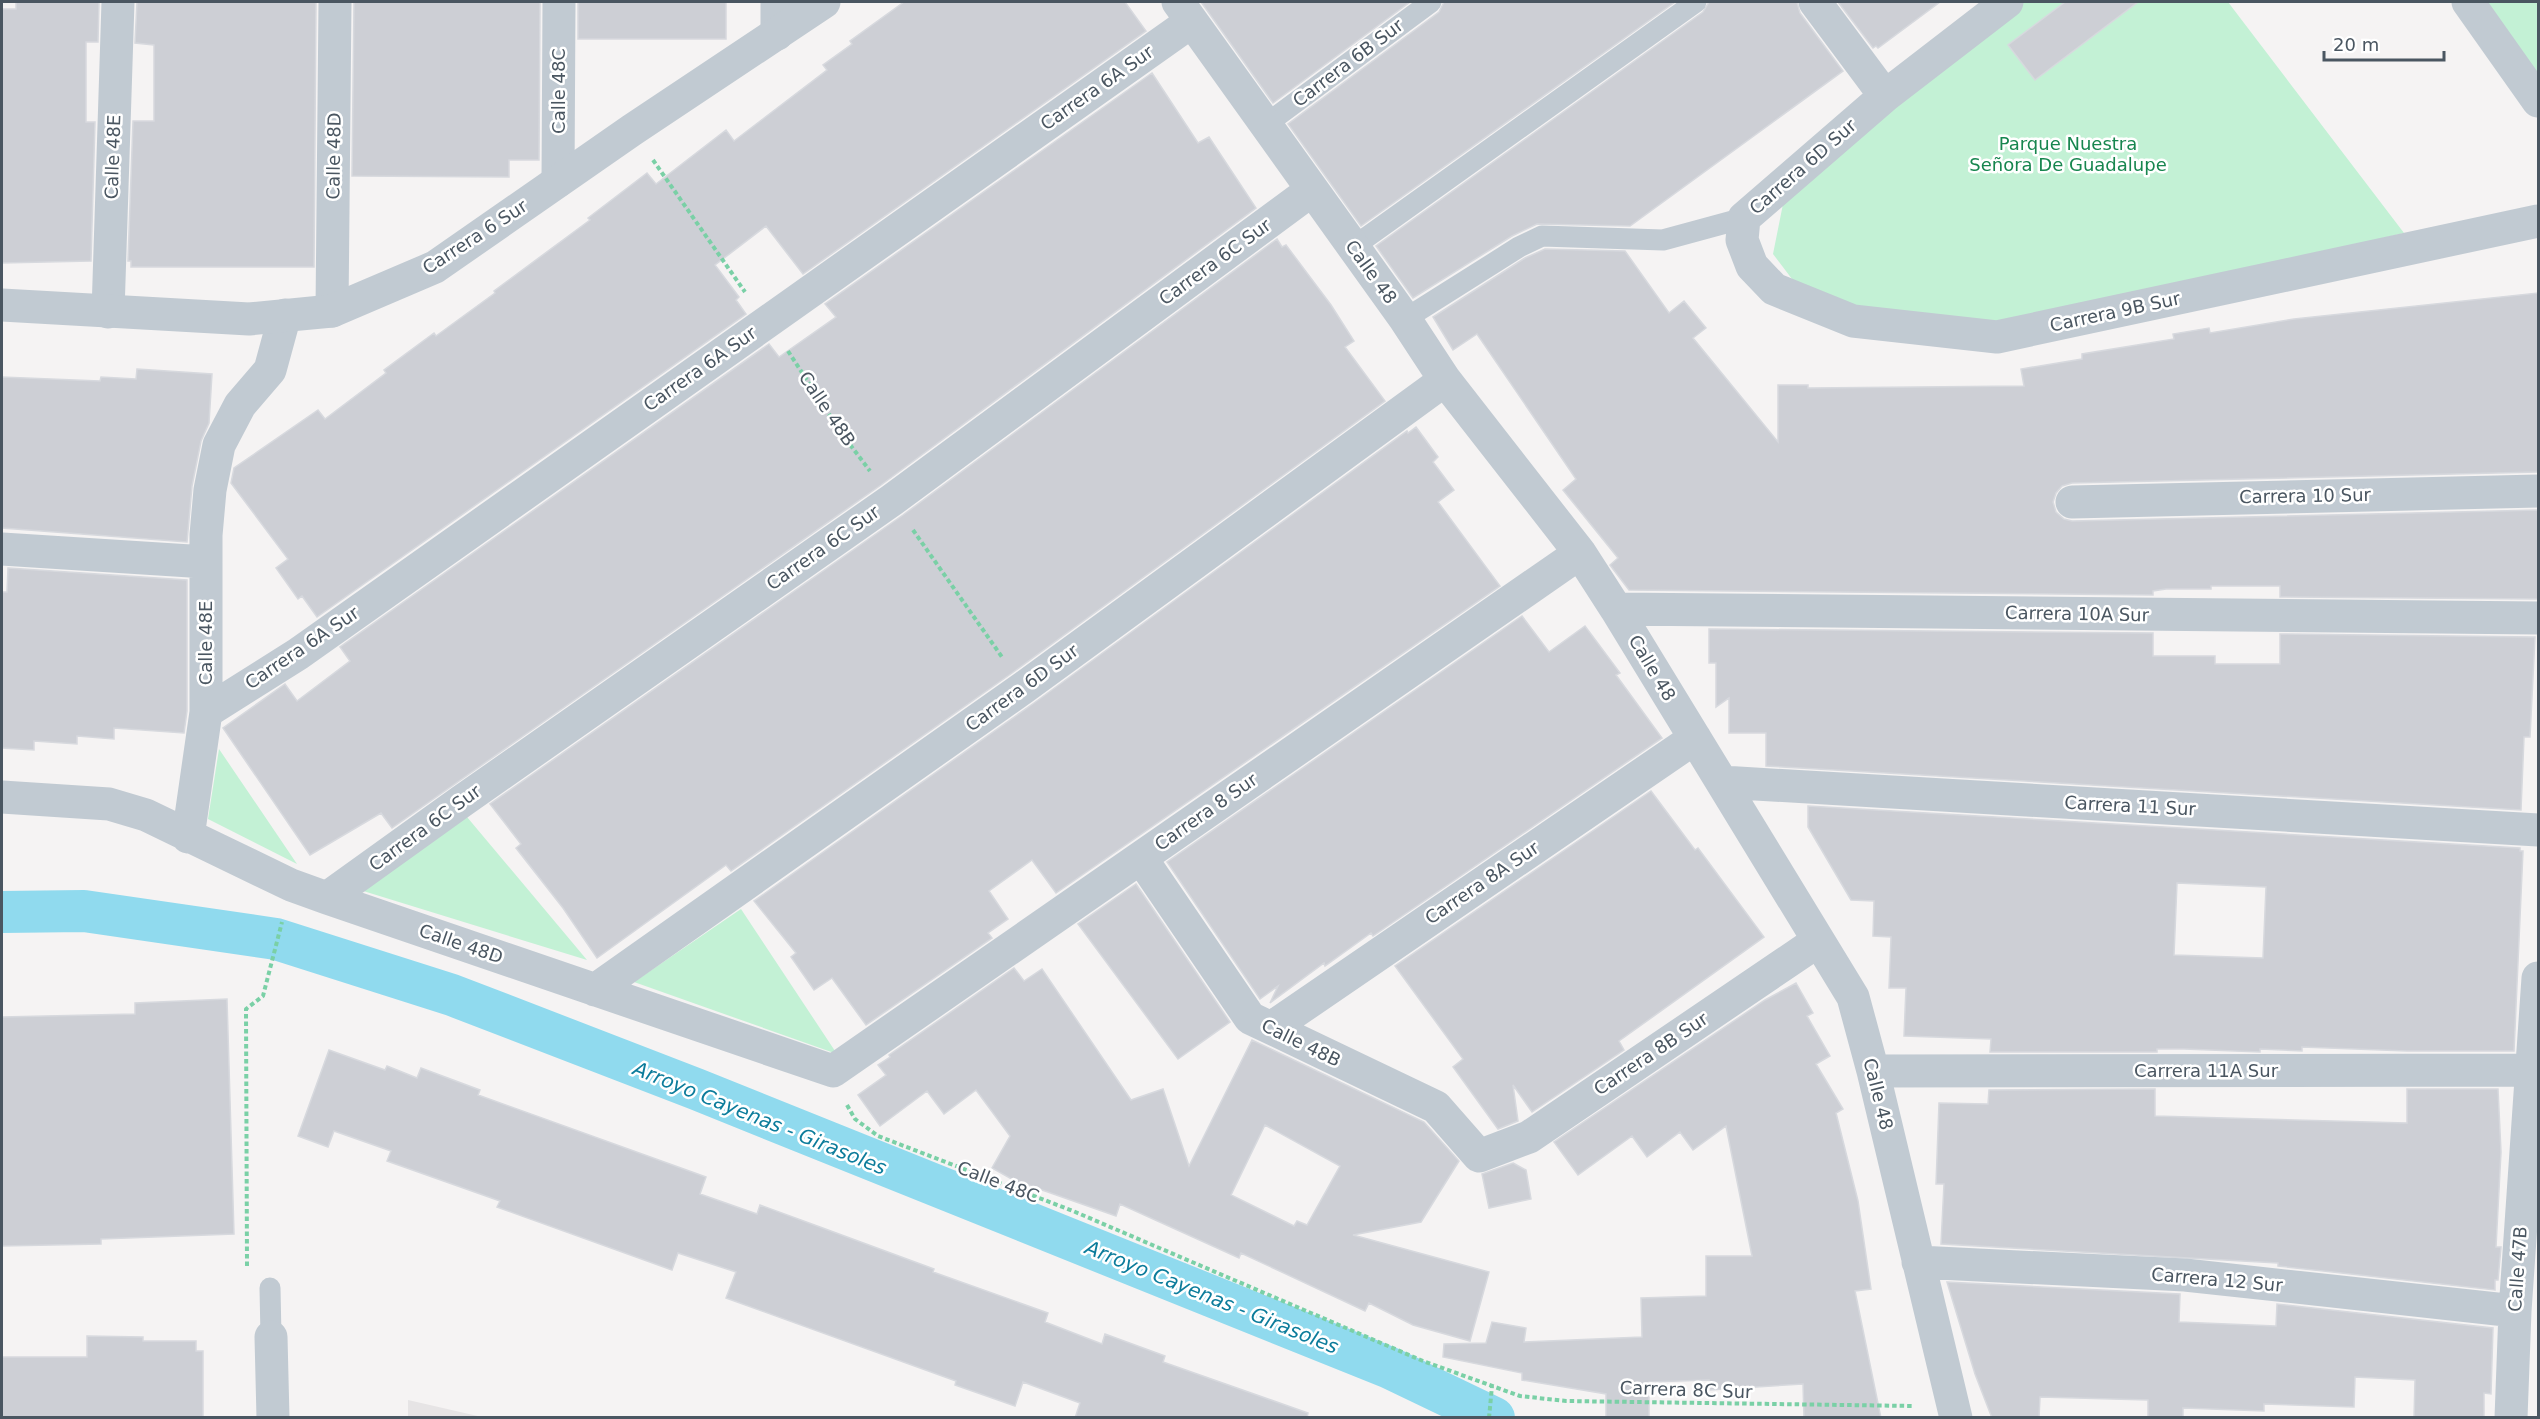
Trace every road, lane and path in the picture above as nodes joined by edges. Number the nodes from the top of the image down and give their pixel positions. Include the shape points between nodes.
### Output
1 (118, 2) edge
2 (335, 2) edge
3 (559, 2) edge
4 (777, 2) edge
5 (824, 2) edge
6 (1431, 2) edge
7 (1696, 2) edge
8 (1815, 2) edge
9 (2007, 2) edge
10 (2468, 2) edge
11 (1184, 12) edge
12 (777, 34) junction
13 (1885, 96) junction
14 (2538, 102) edge
15 (1265, 125) junction
16 (632, 130) junction
17 (558, 181) junction
18 (1312, 190) junction
19 (1744, 218) junction
20 (2538, 221) edge
21 (1353, 247) junction
22 (2, 305) edge
23 (332, 311) junction
24 (108, 312) junction
25 (285, 315) junction
26 (1405, 319) junction
27 (768, 321) junction
28 (1445, 380) junction
29 (2538, 491) edge
30 (892, 500) junction
31 (2072, 502) dead end
32 (2, 549) edge
33 (1580, 553) junction
34 (206, 562) junction
35 (1616, 609) junction
36 (2538, 618) edge
37 (1023, 688) junction
38 (206, 712) junction
39 (1695, 738) junction
40 (1722, 782) junction
41 (2, 797) edge
42 (2538, 830) edge
43 (188, 837) junction
44 (1141, 858) junction
45 (327, 898) junction
46 (283, 917) dead end
47 (1818, 941) junction
48 (2538, 978) edge
49 (595, 990) junction
50 (1271, 1028) junction
51 (2535, 1070) edge
52 (833, 1071) junction
53 (1874, 1071) junction
54 (1479, 1156) joint
55 (1918, 1262) junction
56 (247, 1276) dead end
57 (270, 1288) dead end
58 (2515, 1311) junction
59 (271, 1337) joint
60 (1423, 1361) joint
61 (1491, 1388) junction
62 (1955, 1412) edge
63 (2511, 1414) edge
64 (273, 1418) edge
65 (1489, 1418) edge

1 - 24 street, Calle 48E
2 - 23 street, Calle 48D
3 - 17 street, Calle 48C
4 - 12 street
5 - 12 street, Carrera 6 Sur
6 - 15 lane, Carrera 6B Sur
7 - 21 lane
8 - 13 street
9 - 13 street, Carrera 6D Sur
10 - 14 street
11 - 15 street, Calle 48
11 - 27 street, Carrera 6A Sur
12 - 16 street, Carrera 6 Sur
13 - 19 street, Carrera 6D Sur
15 - 18 street, Calle 48
16 - 17 street, Carrera 6 Sur
16 - 27 path, Calle 48B
17 - 23 street, Carrera 6 Sur via 435,267
18 - 21 street, Calle 48
18 - 30 street, Carrera 6C Sur
19 - 20 street, Carrera 9B Sur via 1742,240 1752,266 1774,289 1853,321 1997,337
19 - 26 lane, Carrera 6D Sur via 1663,240 1542,236
21 - 26 street, Calle 48
22 - 24 street, Carrera 6 Sur
23 - 25 street, Carrera 6 Sur
24 - 25 street, Carrera 6 Sur via 249,319
25 - 34 street, Calle 48E via 270,370 240,405 219,445 210,490
26 - 28 street, Calle 48
27 - 30 path, Calle 48B via 842,434
27 - 38 street, Carrera 6A Sur via 298,654
28 - 33 street, Calle 48
28 - 37 street, Carrera 6D Sur
29 - 31 street, Carrera 10 Sur
30 - 37 path, Calle 48B
30 - 45 street, Carrera 6C Sur
32 - 34 street
33 - 35 street, Calle 48
33 - 44 street, Carrera 8 Sur
34 - 38 street, Calle 48E
35 - 36 street, Carrera 10A Sur
35 - 39 street, Calle 48
37 - 49 street, Carrera 6D Sur
38 - 43 street, Calle 48E
39 - 40 street, Calle 48
39 - 50 street, Carrera 8A Sur
40 - 42 street, Carrera 11 Sur
40 - 47 street, Calle 48
41 - 43 street via 109,804 146,815
43 - 45 street
44 - 50 street, Calle 48B via 1250,1018
44 - 52 street, Carrera 8 Sur
45 - 49 street, Calle 48D
46 - 56 path via 262,996 246,1009
47 - 53 street, Calle 48 via 1853,998
47 - 54 street, Carrera 8B Sur via 1529,1137
48 - 51 street, Calle 47B
49 - 52 street
50 - 54 street, Calle 48B via 1436,1107
51 - 53 street, Carrera 11A Sur
51 - 58 street, Calle 47B
52 - 60 path, Calle 48C via 838,1090 855,1119 878,1136 1073,1211
53 - 55 street, Calle 48
55 - 58 street, Carrera 12 Sur via 2185,1275
55 - 62 street, Calle 48
57 - 59 lane
58 - 63 street, Calle 47B
59 - 64 street
60 - 61 path, Carrera 8C Sur
61 - 62 path, Carrera 8C Sur via 1566,1401
61 - 65 path

